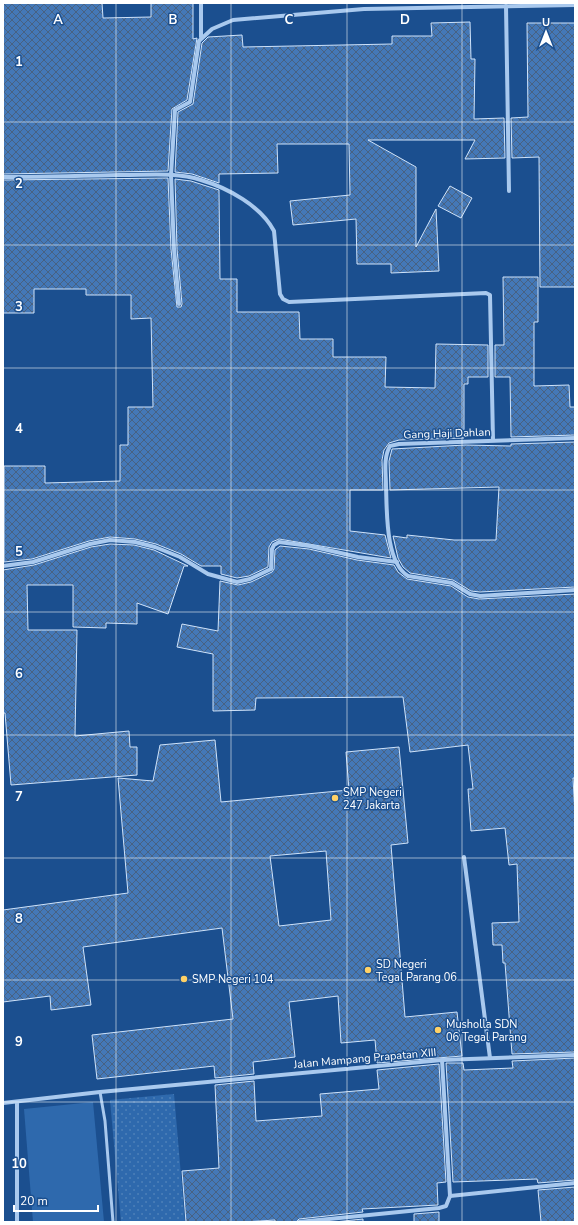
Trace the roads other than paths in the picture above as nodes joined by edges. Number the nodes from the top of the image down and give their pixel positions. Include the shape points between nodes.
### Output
1 (201, 3) edge
2 (575, 4) edge
3 (506, 6) junction
4 (202, 37) junction
5 (171, 175) junction
6 (3, 177) edge
7 (509, 192) dead end
8 (179, 304) dead end
9 (575, 438) edge
10 (493, 440) junction
11 (397, 562) junction
12 (3, 566) edge
13 (575, 590) edge
14 (464, 857) dead end
15 (575, 1055) edge
16 (490, 1058) junction
17 (442, 1060) junction
18 (100, 1092) junction
19 (18, 1102) junction
20 (3, 1103) edge
21 (575, 1183) edge
22 (450, 1196) junction
23 (319, 1221) edge
24 (17, 1222) edge
25 (113, 1222) edge
26 (299, 1222) edge

1 - 4 street
2 - 3 street
3 - 4 street via 364,9 233,20 212,28
3 - 7 street
4 - 5 street via 199,41 190,102 174,110
5 - 6 street
5 - 8 street
5 - 10 street via 200,179 228,191 260,213 274,231 280,294 289,302 483,293 490,295
9 - 10 street, Gang Haji Dahlan
10 - 11 street, Gang Haji Dahlan via 390,446 386,459 387,522
11 - 12 street via 279,542 274,545 271,569 237,582 208,574 180,557 156,547 110,540 33,562
11 - 13 street, Gang Haji Dahlan via 403,573 408,576 452,583 470,594 480,596
14 - 16 street
15 - 16 street
16 - 17 street
17 - 18 street, Jalan Mampang Prapatan XIII
17 - 22 street, Jalan Mampang Prapatan XIII
18 - 19 street, Jalan Mampang Prapatan XIII
18 - 25 lane via 105,1121
19 - 20 street, Jalan Mampang Prapatan XIII
19 - 24 street
21 - 22 street
22 - 23 street via 446,1206 439,1208
23 - 26 street

